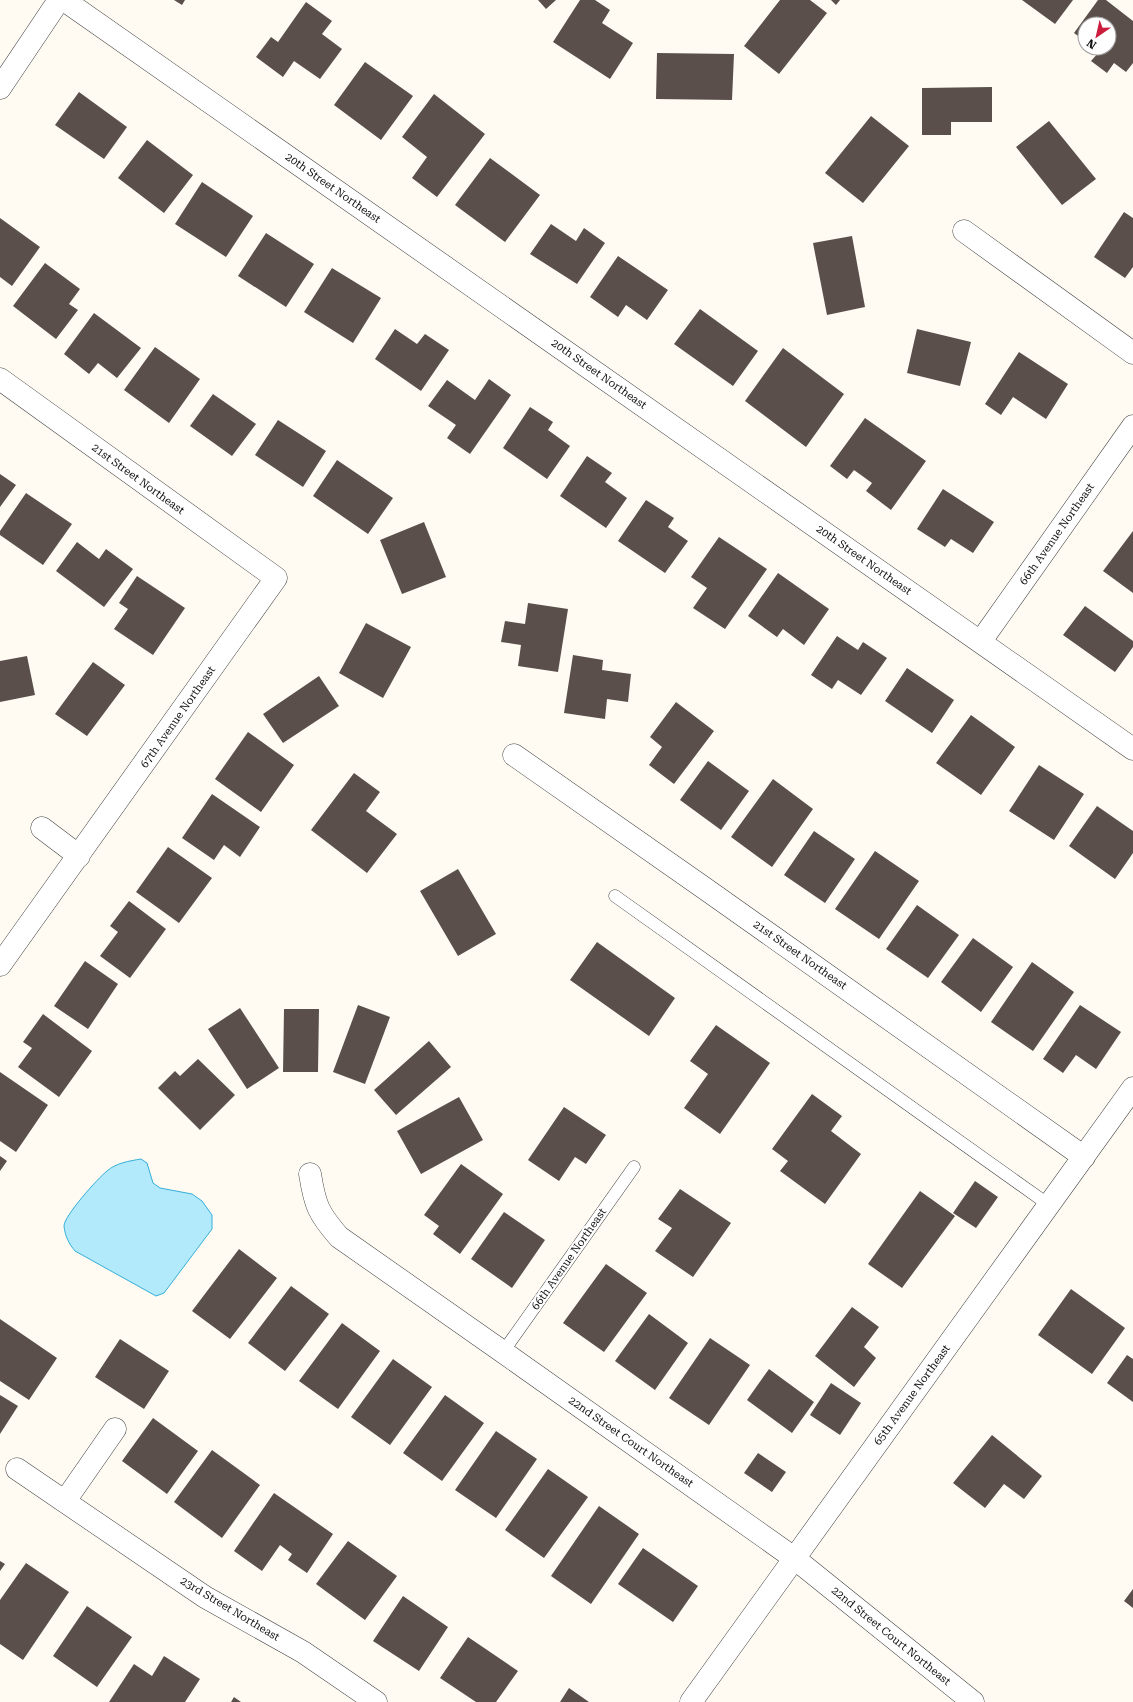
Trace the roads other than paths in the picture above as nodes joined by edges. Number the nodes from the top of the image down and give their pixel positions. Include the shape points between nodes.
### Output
1 (59, 0) edge
2 (64, 0) edge
3 (0, 88) edge
4 (964, 231) dead end
5 (1133, 352) edge
6 (0, 379) edge
7 (1133, 426) edge
8 (276, 578) joint
9 (981, 641) junction
10 (1133, 749) edge
11 (514, 755) dead end
12 (42, 828) dead end
13 (79, 856) junction
14 (615, 896) dead end
15 (0, 965) edge
16 (1133, 1088) edge
17 (1084, 1157) junction
18 (634, 1167) dead end
19 (310, 1174) dead end
20 (1049, 1205) junction
21 (503, 1352) junction
22 (115, 1429) dead end
23 (17, 1469) dead end
24 (65, 1502) junction
25 (794, 1558) junction
26 (376, 1702) edge
27 (692, 1702) edge
28 (973, 1702) edge

1 - 3 street
2 - 9 street, 20th Street Northeast
4 - 5 street
6 - 8 street, 21st Street Northeast
7 - 9 street, 66th Avenue Northeast
8 - 13 street, 67th Avenue Northeast
9 - 10 street, 20th Street Northeast
11 - 17 street, 21st Street Northeast
12 - 13 street
13 - 15 street, 67th Avenue Northeast
14 - 20 lane
16 - 17 street, 65th Avenue Northeast
17 - 20 street, 65th Avenue Northeast
18 - 21 lane, 66th Avenue Northeast
19 - 21 street, 22nd Street Court Northeast via 314,1200 323,1220 339,1237
20 - 25 street, 65th Avenue Northeast
21 - 25 street, 22nd Street Court Northeast
22 - 24 street
23 - 24 street, 23rd Street Northeast
24 - 26 street, 23rd Street Northeast via 205,1597 303,1652
25 - 27 street, 65th Avenue Northeast
25 - 28 street, 22nd Street Court Northeast

